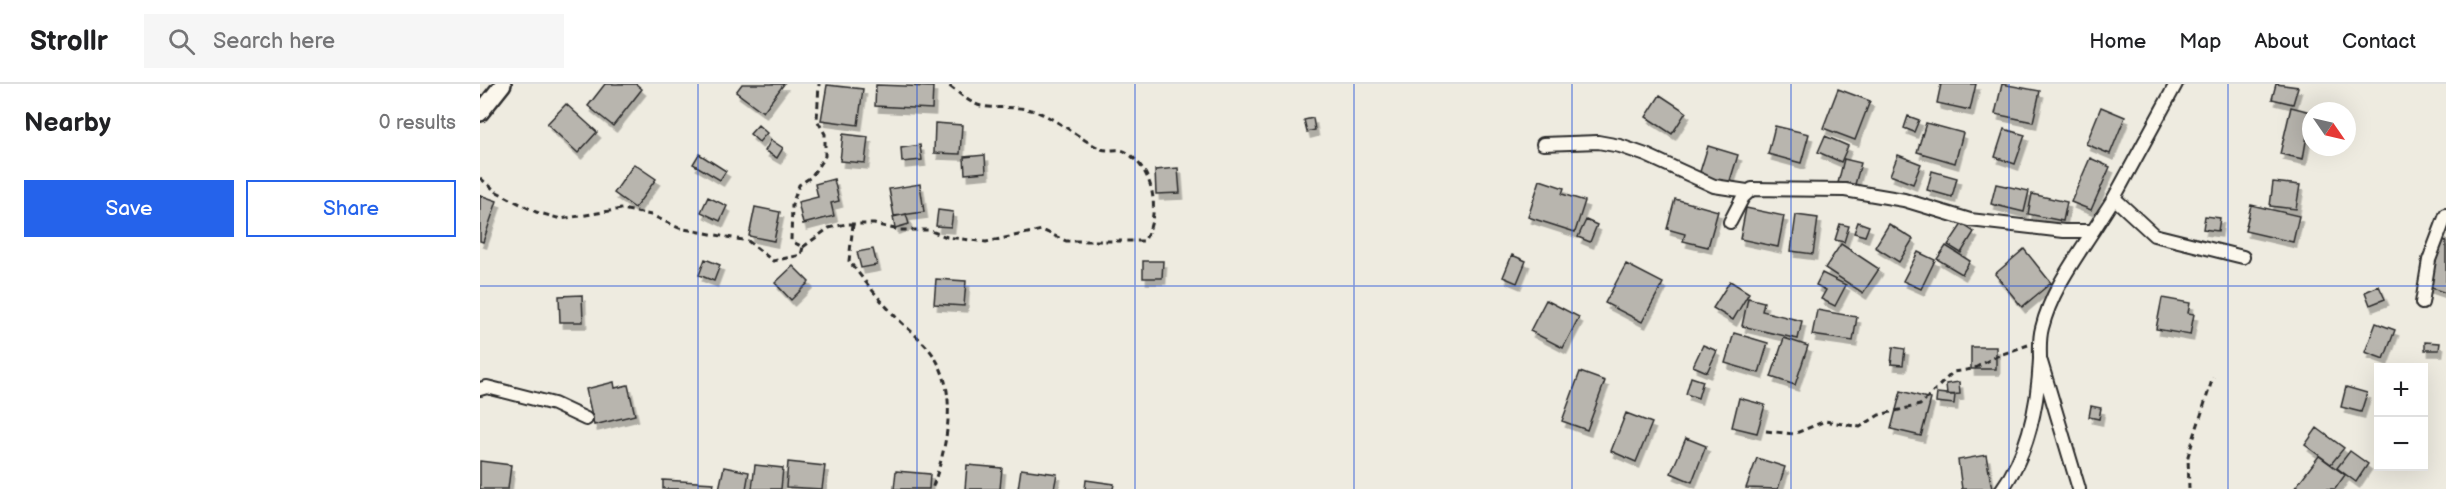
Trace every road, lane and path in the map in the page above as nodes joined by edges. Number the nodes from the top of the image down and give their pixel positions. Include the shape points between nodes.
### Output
1 (503, 84) edge
2 (819, 84) edge
3 (945, 84) edge
4 (2176, 84) edge
5 (480, 113) edge
6 (1543, 144) dead end
7 (480, 178) edge
8 (1747, 191) junction
9 (2114, 198) junction
10 (2446, 215) edge
11 (1730, 222) dead end
12 (853, 224) junction
13 (2092, 231) junction
14 (803, 247) junction
15 (2243, 257) dead end
16 (2422, 303) dead end
17 (2038, 342) junction
18 (2040, 358) junction
19 (2213, 377) dead end
20 (480, 389) edge
21 (586, 419) dead end
22 (1766, 431) dead end
23 (932, 489) edge
24 (2002, 489) edge
25 (2079, 489) edge
26 (2189, 489) edge

1 - 5 street
2 - 14 path via 817,120 825,134 825,156 811,177 799,185 792,205 791,241
3 - 12 path via 980,105 1016,106 1040,113 1103,150 1124,150 1142,165 1155,209 1152,228 1144,242 1066,241 1042,230 986,242 956,239 928,230
4 - 9 street
6 - 8 street via 1598,142 1620,147 1714,186
7 - 14 path via 516,202 561,219 622,209 651,215 679,228 748,241 773,261 801,255
8 - 11 street
8 - 13 street via 1845,190 1904,200 1970,220
9 - 13 street
9 - 15 street via 2154,235
10 - 16 street via 2429,260
12 - 14 path via 829,228
12 - 23 path via 849,261 936,359 949,400 944,446
13 - 17 street via 2048,306
17 - 18 street
17 - 22 path via 1973,369 1953,372 1920,405 1879,415 1860,427 1825,421 1794,434
18 - 24 street via 2030,431 2017,466
18 - 25 street
19 - 26 path via 2188,456
20 - 21 street via 488,387 554,404

